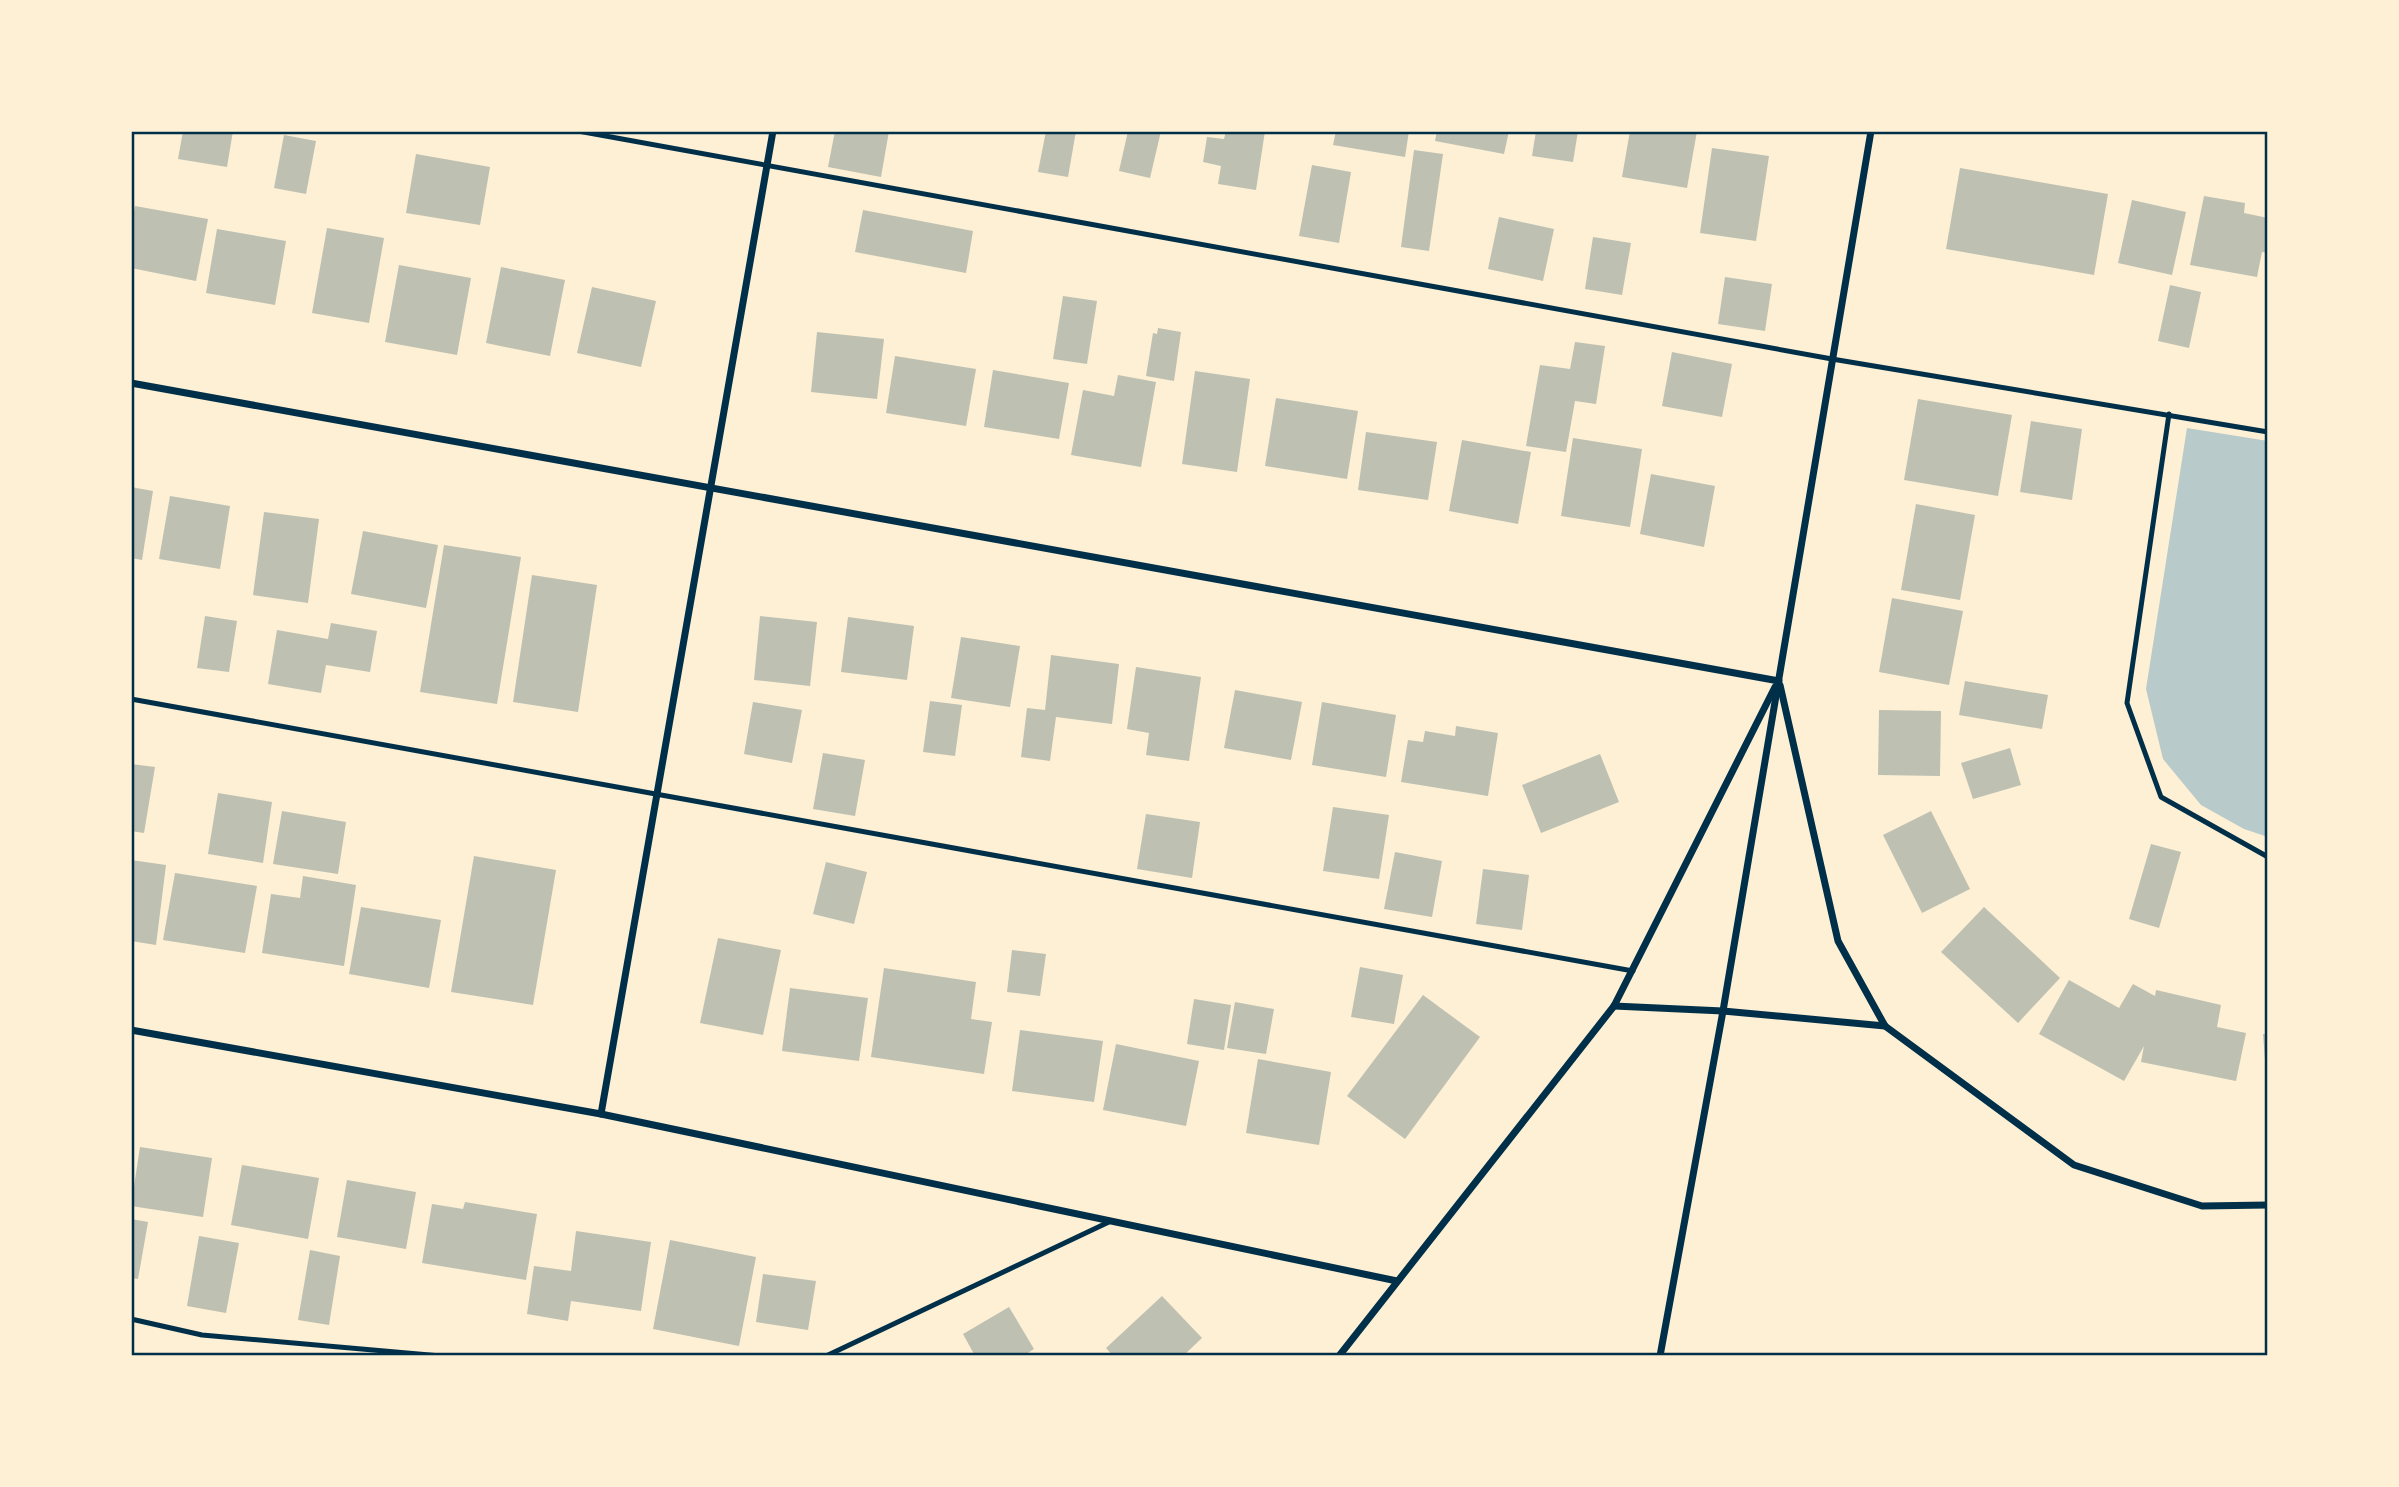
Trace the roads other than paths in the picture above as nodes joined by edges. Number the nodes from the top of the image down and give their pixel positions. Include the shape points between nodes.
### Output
1 (578, 131) edge
2 (773, 131) edge
3 (1871, 131) edge
4 (767, 166) junction
5 (1832, 359) junction
6 (131, 383) edge
7 (2169, 414) junction
8 (2268, 432) edge
9 (713, 488) junction
10 (1779, 681) junction
11 (131, 699) edge
12 (656, 793) junction
13 (2268, 857) edge
14 (1633, 971) junction
15 (1614, 1006) junction
16 (1723, 1011) junction
17 (1885, 1026) junction
18 (131, 1030) edge
19 (601, 1114) junction
20 (2268, 1205) edge
21 (1113, 1220) junction
22 (1397, 1281) junction
23 (131, 1319) edge
24 (440, 1356) edge
25 (826, 1356) edge
26 (1339, 1356) edge
27 (1660, 1356) edge

1 - 4 lane
2 - 4 street
3 - 5 street
4 - 5 lane
4 - 9 street
5 - 7 lane
5 - 10 street
6 - 9 street
7 - 8 lane
7 - 13 lane via 2127,703 2161,797
9 - 10 street
9 - 12 street
10 - 14 street
10 - 16 street
10 - 17 street via 1838,941
11 - 12 lane
12 - 14 lane
12 - 19 street
14 - 15 street
15 - 16 street
15 - 22 street
16 - 17 street
16 - 27 street
17 - 20 street via 2074,1165 2202,1206
18 - 19 street
19 - 21 street
21 - 22 street
21 - 25 lane
22 - 26 street
23 - 24 lane via 202,1335

